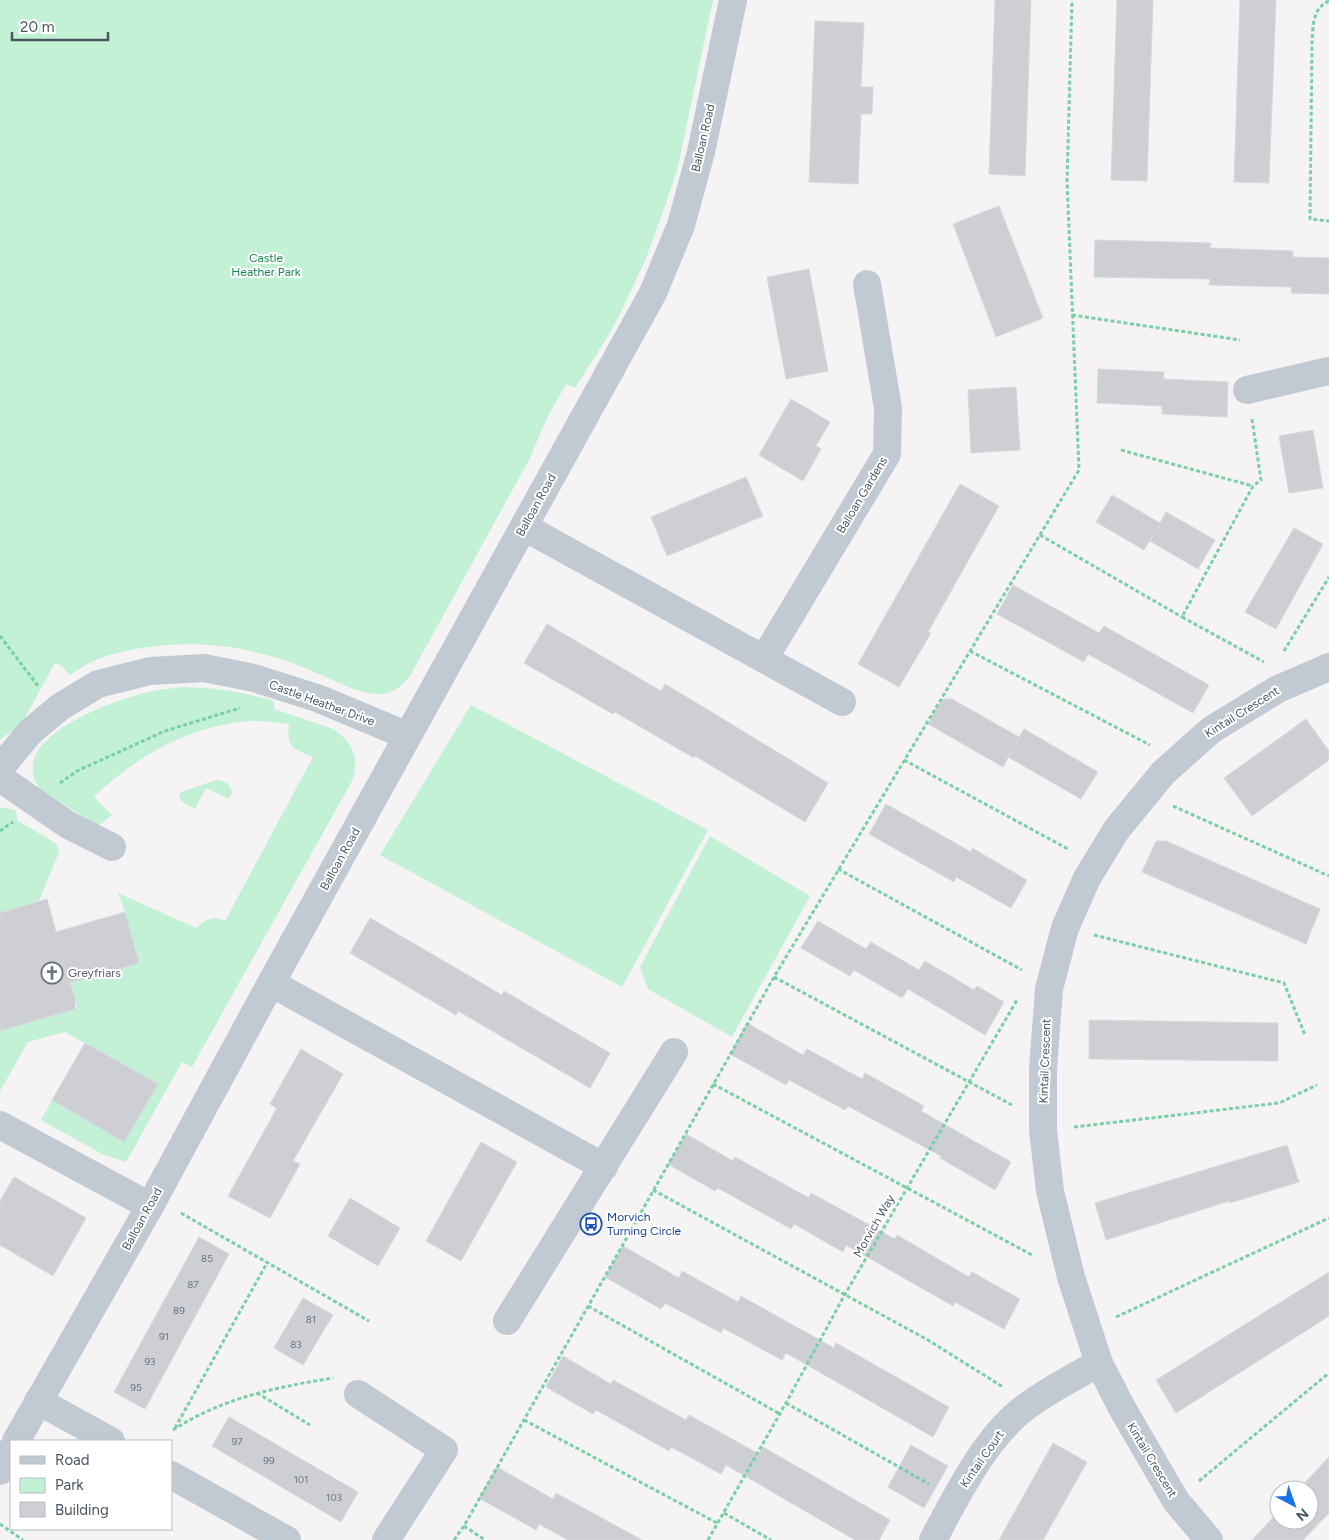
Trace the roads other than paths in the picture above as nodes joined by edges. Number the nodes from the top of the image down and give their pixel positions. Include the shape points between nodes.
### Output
1 (733, 0) edge
2 (867, 284) dead end
3 (1329, 371) edge
4 (1247, 390) road end
5 (524, 527) junction
6 (764, 659) junction
7 (1329, 669) edge
8 (842, 702) dead end
9 (408, 736) junction
10 (0, 768) edge
11 (0, 778) edge
12 (112, 847) dead end
13 (271, 983) junction
14 (674, 1052) dead end
15 (0, 1126) edge
16 (604, 1167) junction
17 (150, 1206) junction
18 (507, 1321) dead end
19 (1099, 1363) junction
20 (358, 1394) road end
21 (38, 1401) junction
22 (17, 1440) edge
23 (109, 1440) edge
24 (10, 1452) edge
25 (0, 1471) edge
26 (172, 1476) edge
27 (287, 1540) edge
28 (386, 1540) edge
29 (933, 1540) edge
30 (1208, 1540) edge

1 - 5 street, Balloan Road via 701,152 681,225 653,293
2 - 6 street, Balloan Gardens via 888,408 887,454
3 - 4 street
5 - 6 street
5 - 9 street, Balloan Road
6 - 8 street
7 - 19 street, Kintail Crescent via 1278,689 1211,730 1163,773 1116,829 1087,878 1065,928 1049,989 1043,1069 1043,1130 1050,1191 1071,1277
9 - 10 street, Castle Heather Drive via 254,678 204,668 150,671 98,684 60,706 30,732
9 - 13 street, Balloan Road
11 - 12 street via 68,825
13 - 16 street
13 - 17 street, Balloan Road
14 - 16 street
15 - 17 street
16 - 18 street
17 - 21 street, Balloan Road
19 - 29 street, Kintail Court via 1029,1404 1000,1431 980,1457
19 - 30 street, Kintail Crescent via 1176,1501
20 - 28 street via 444,1450
21 - 22 street, Balloan Road
21 - 23 street
24 - 25 street
26 - 27 street

